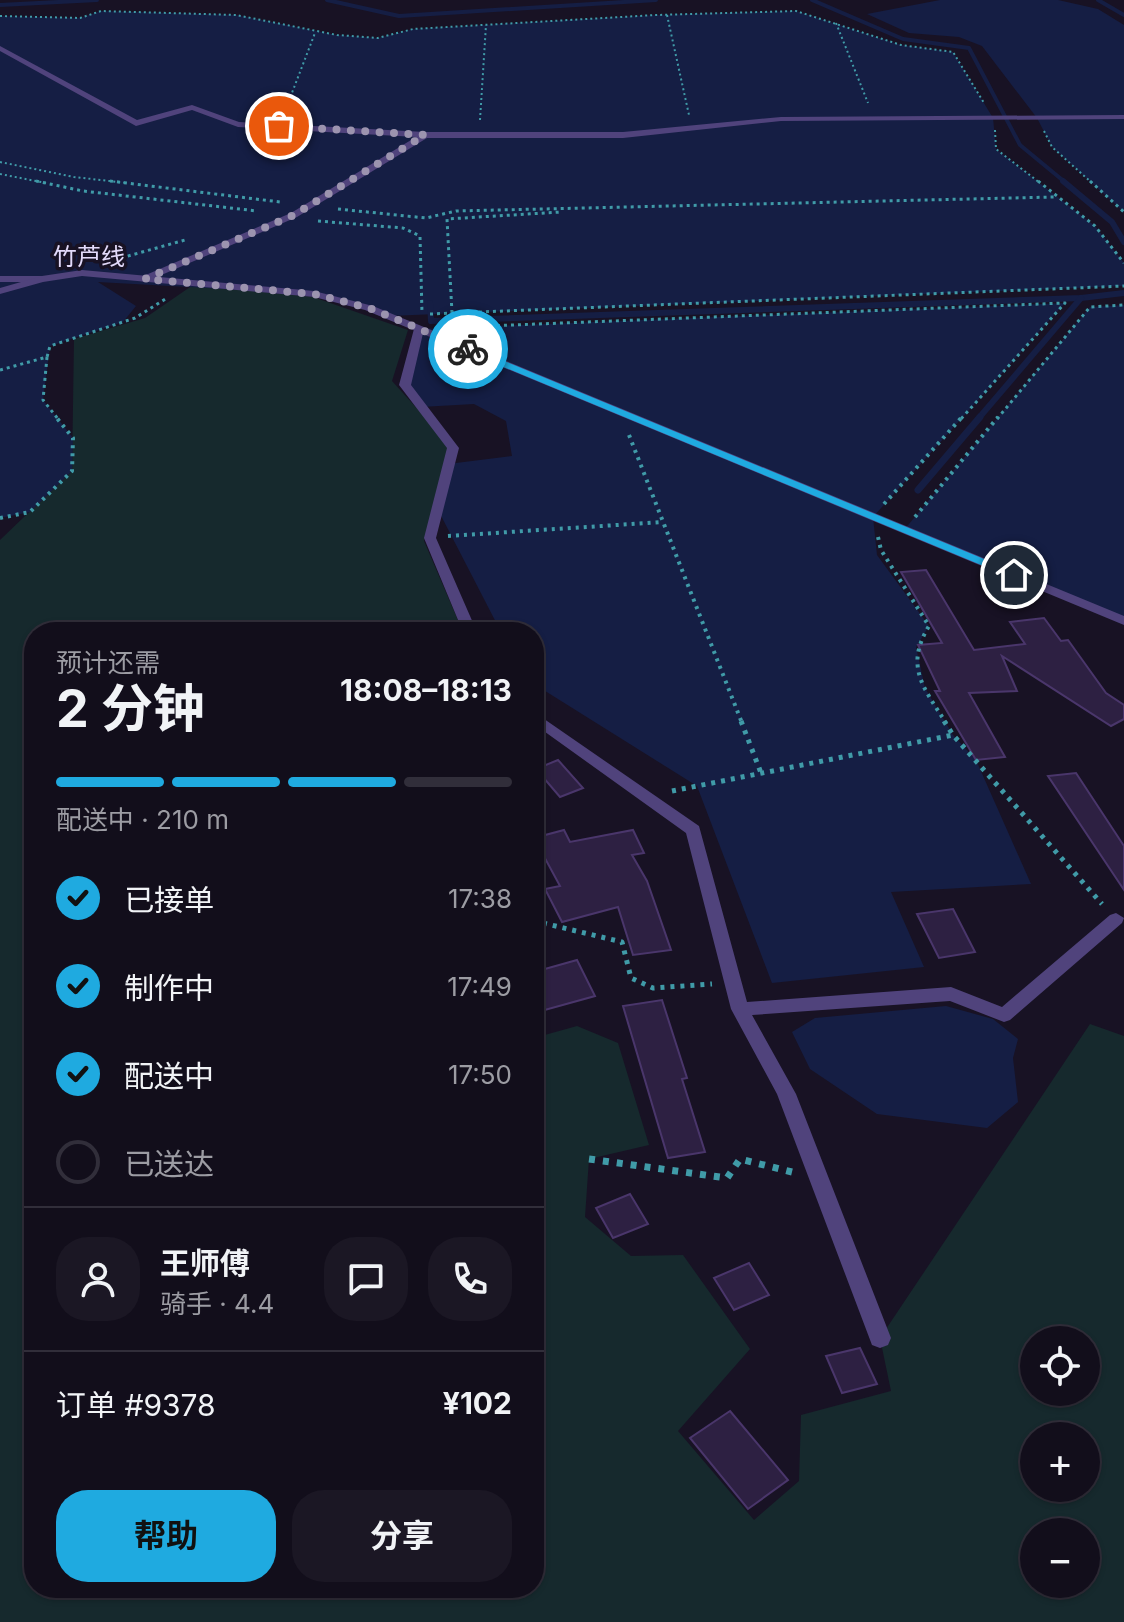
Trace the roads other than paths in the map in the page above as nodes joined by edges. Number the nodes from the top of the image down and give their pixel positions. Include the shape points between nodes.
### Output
1 (0, 48) edge
2 (1124, 117) edge
3 (425, 135) junction
4 (0, 279) edge
5 (42, 279) junction
6 (145, 279) junction
7 (0, 291) edge
8 (419, 329) junction
9 (1124, 621) edge
10 (466, 622) edge
11 (544, 724) edge
12 (1116, 919) road end
13 (740, 1009) junction
14 (880, 1338) dead end

1 - 3 street via 136,123 192,107 238,124
2 - 3 street via 781,119 623,135
3 - 6 street via 302,211
4 - 5 street
5 - 6 street, 竹芦线 via 82,273
5 - 7 street, 竹芦线
6 - 8 street, 竹芦线 via 314,294 369,308
8 - 9 street, 竹芦线
8 - 10 street via 405,385 453,448 430,538
11 - 13 street via 693,830
12 - 13 street via 1004,1015 951,994
13 - 14 street via 786,1094

